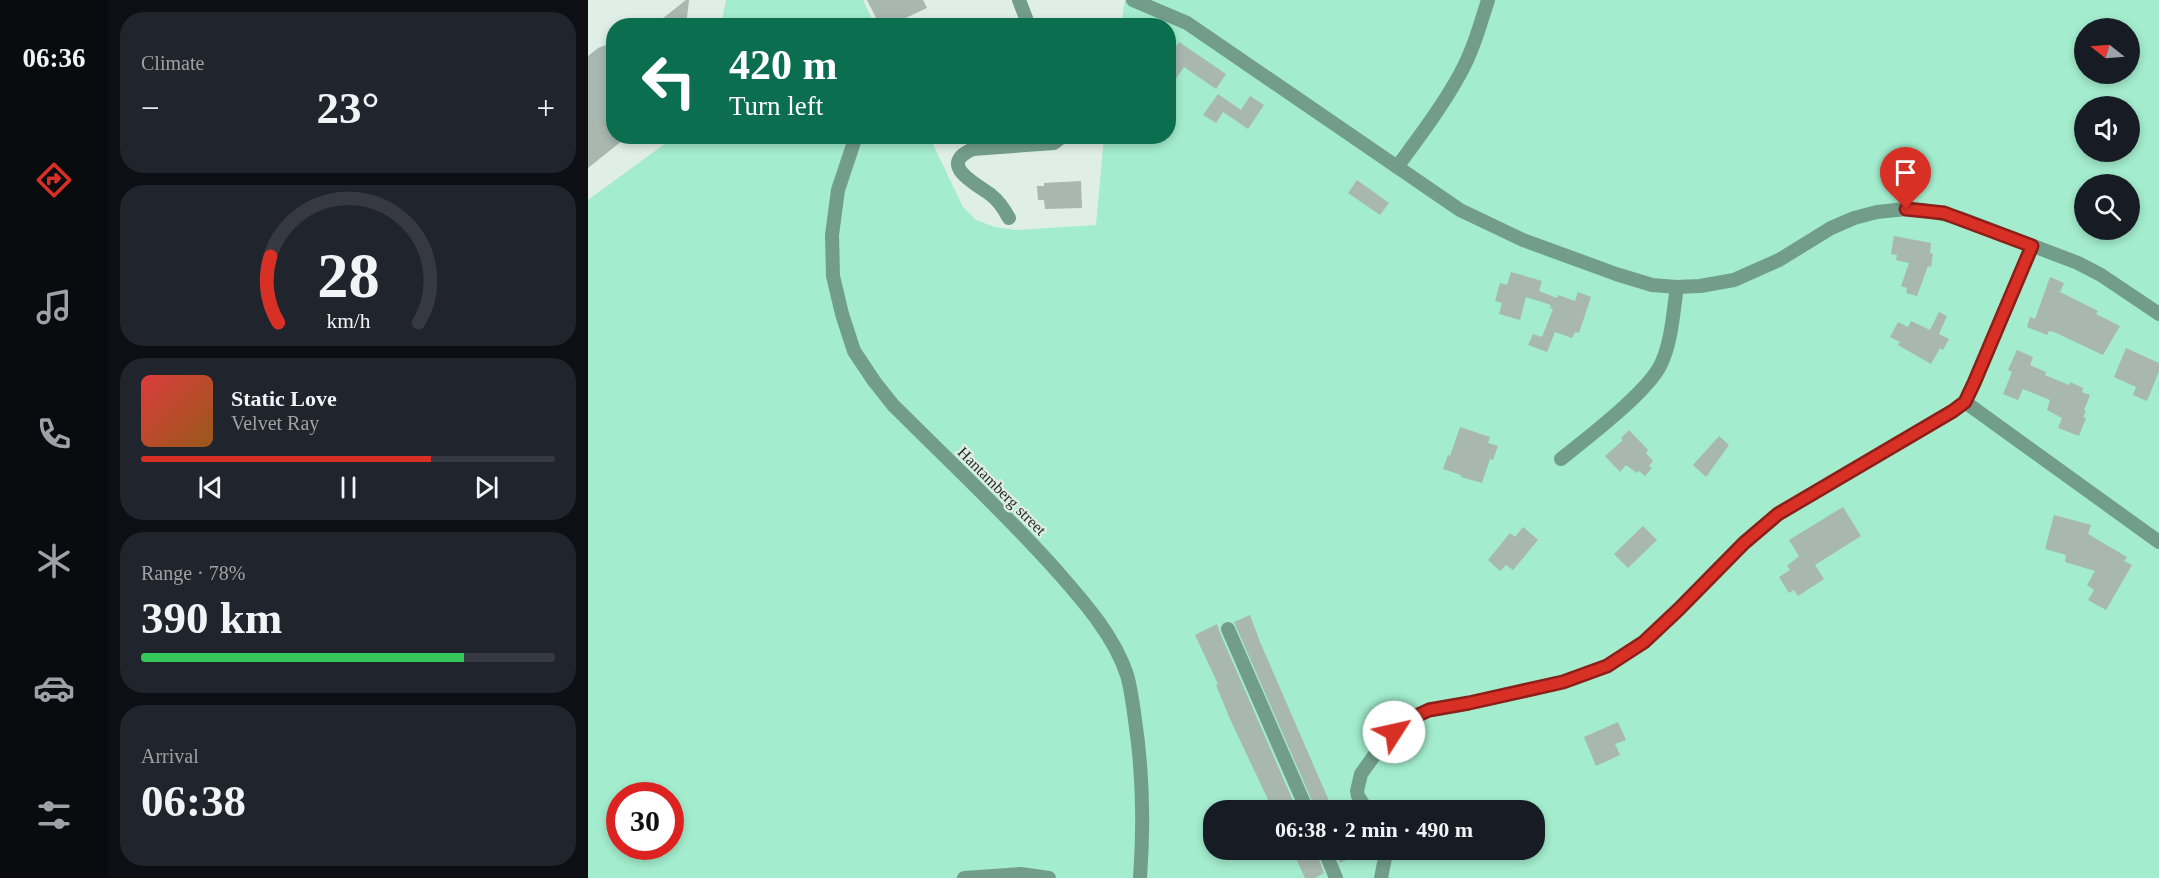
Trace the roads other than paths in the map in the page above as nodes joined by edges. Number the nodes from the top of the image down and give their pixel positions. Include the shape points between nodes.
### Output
1 (1019, 0) edge
2 (1133, 0) edge
3 (1488, 0) edge
4 (1026, 18) edge
5 (1175, 18) edge
6 (1176, 18) edge
7 (853, 144) edge
8 (1031, 144) edge
9 (1397, 166) junction
10 (1009, 218) dead end
11 (2032, 246) junction
12 (1677, 287) junction
13 (2159, 314) edge
14 (1965, 402) junction
15 (1562, 459) dead end
16 (2159, 542) edge
17 (1228, 629) dead end
18 (1303, 800) edge
19 (1361, 800) edge
20 (1329, 860) edge
21 (1385, 860) edge
22 (964, 878) edge
23 (1049, 878) edge
24 (1140, 878) edge
25 (1336, 878) edge
26 (1382, 878) edge

1 - 4 street
2 - 5 street
3 - 9 street via 1461,73
6 - 9 street
7 - 24 street, Hantamberg street via 838,190 832,235 833,276 855,351 893,405 1070,586 1100,622 1117,653 1127,675 1141,758 1144,827
8 - 10 street via 973,149 959,160 963,176 992,195
9 - 12 street via 1461,210 1523,240 1643,282
11 - 12 street via 1944,213 1906,209 1877,212 1831,228 1779,260 1734,280
11 - 13 street via 2085,267
11 - 14 street
12 - 15 street via 1666,351 1654,376
14 - 16 street
14 - 19 street via 1778,514 1644,642 1607,666 1563,682 1416,716 1394,732 1369,761 1357,791
17 - 18 street
20 - 25 street
21 - 26 street
22 - 23 street via 1021,874

